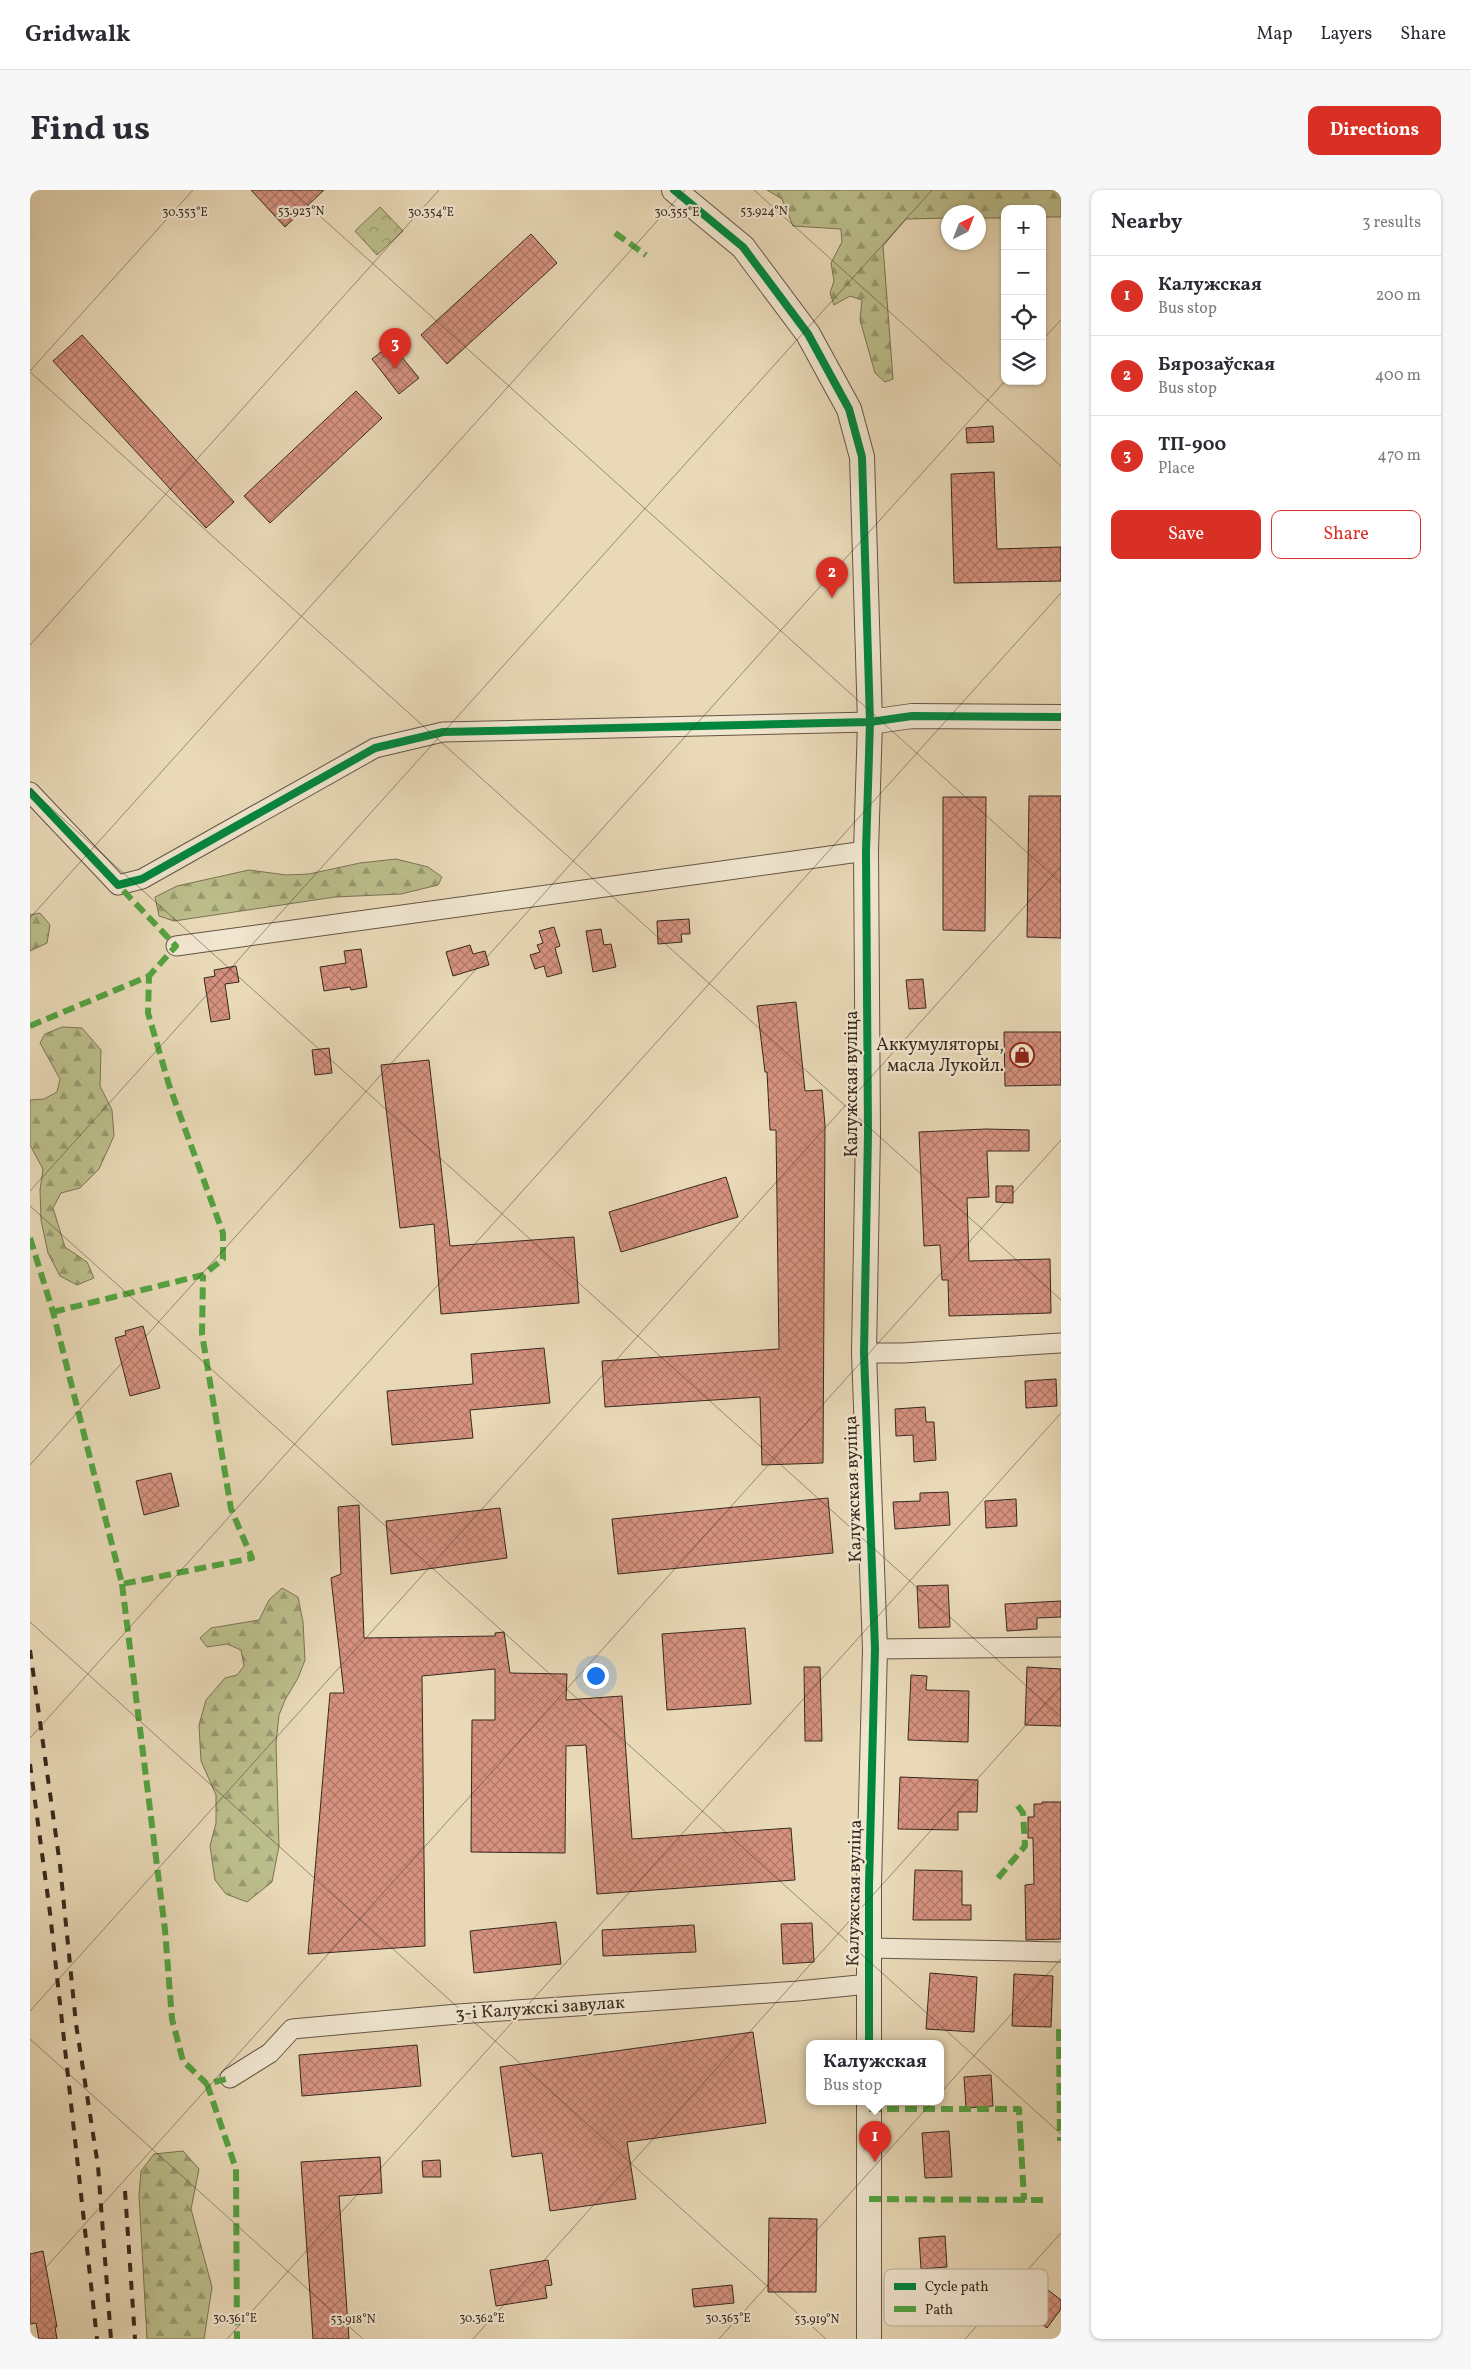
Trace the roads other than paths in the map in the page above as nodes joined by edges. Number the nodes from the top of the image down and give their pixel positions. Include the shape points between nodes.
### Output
1 (674, 190) edge
2 (1061, 717) edge
3 (870, 722) junction
4 (30, 792) edge
5 (866, 851) junction
6 (176, 946) dead end
7 (1061, 1343) edge
8 (864, 1353) junction
9 (1061, 1646) edge
10 (876, 1649) junction
11 (869, 1948) junction
12 (1061, 1952) edge
13 (869, 1984) junction
14 (869, 2040) edge
15 (230, 2078) dead end
16 (869, 2105) edge
17 (870, 2339) edge

1 - 3 street, Калужская вуліца via 742,247 808,334 849,409 862,457
2 - 3 street via 912,716
3 - 4 street via 443,732 375,748 142,880 118,885
3 - 5 street, Калужская вуліца
5 - 6 street
5 - 8 street, Калужская вуліца via 868,1132
7 - 8 street
8 - 10 street, Калужская вуліца
9 - 10 street
10 - 11 street, Калужская вуліца
11 - 12 street
11 - 13 street, Калужская вуліца
13 - 14 street, Калужская вуліца
13 - 15 street, 3-і Калужскі завулак via 292,2029 270,2053
16 - 17 street

